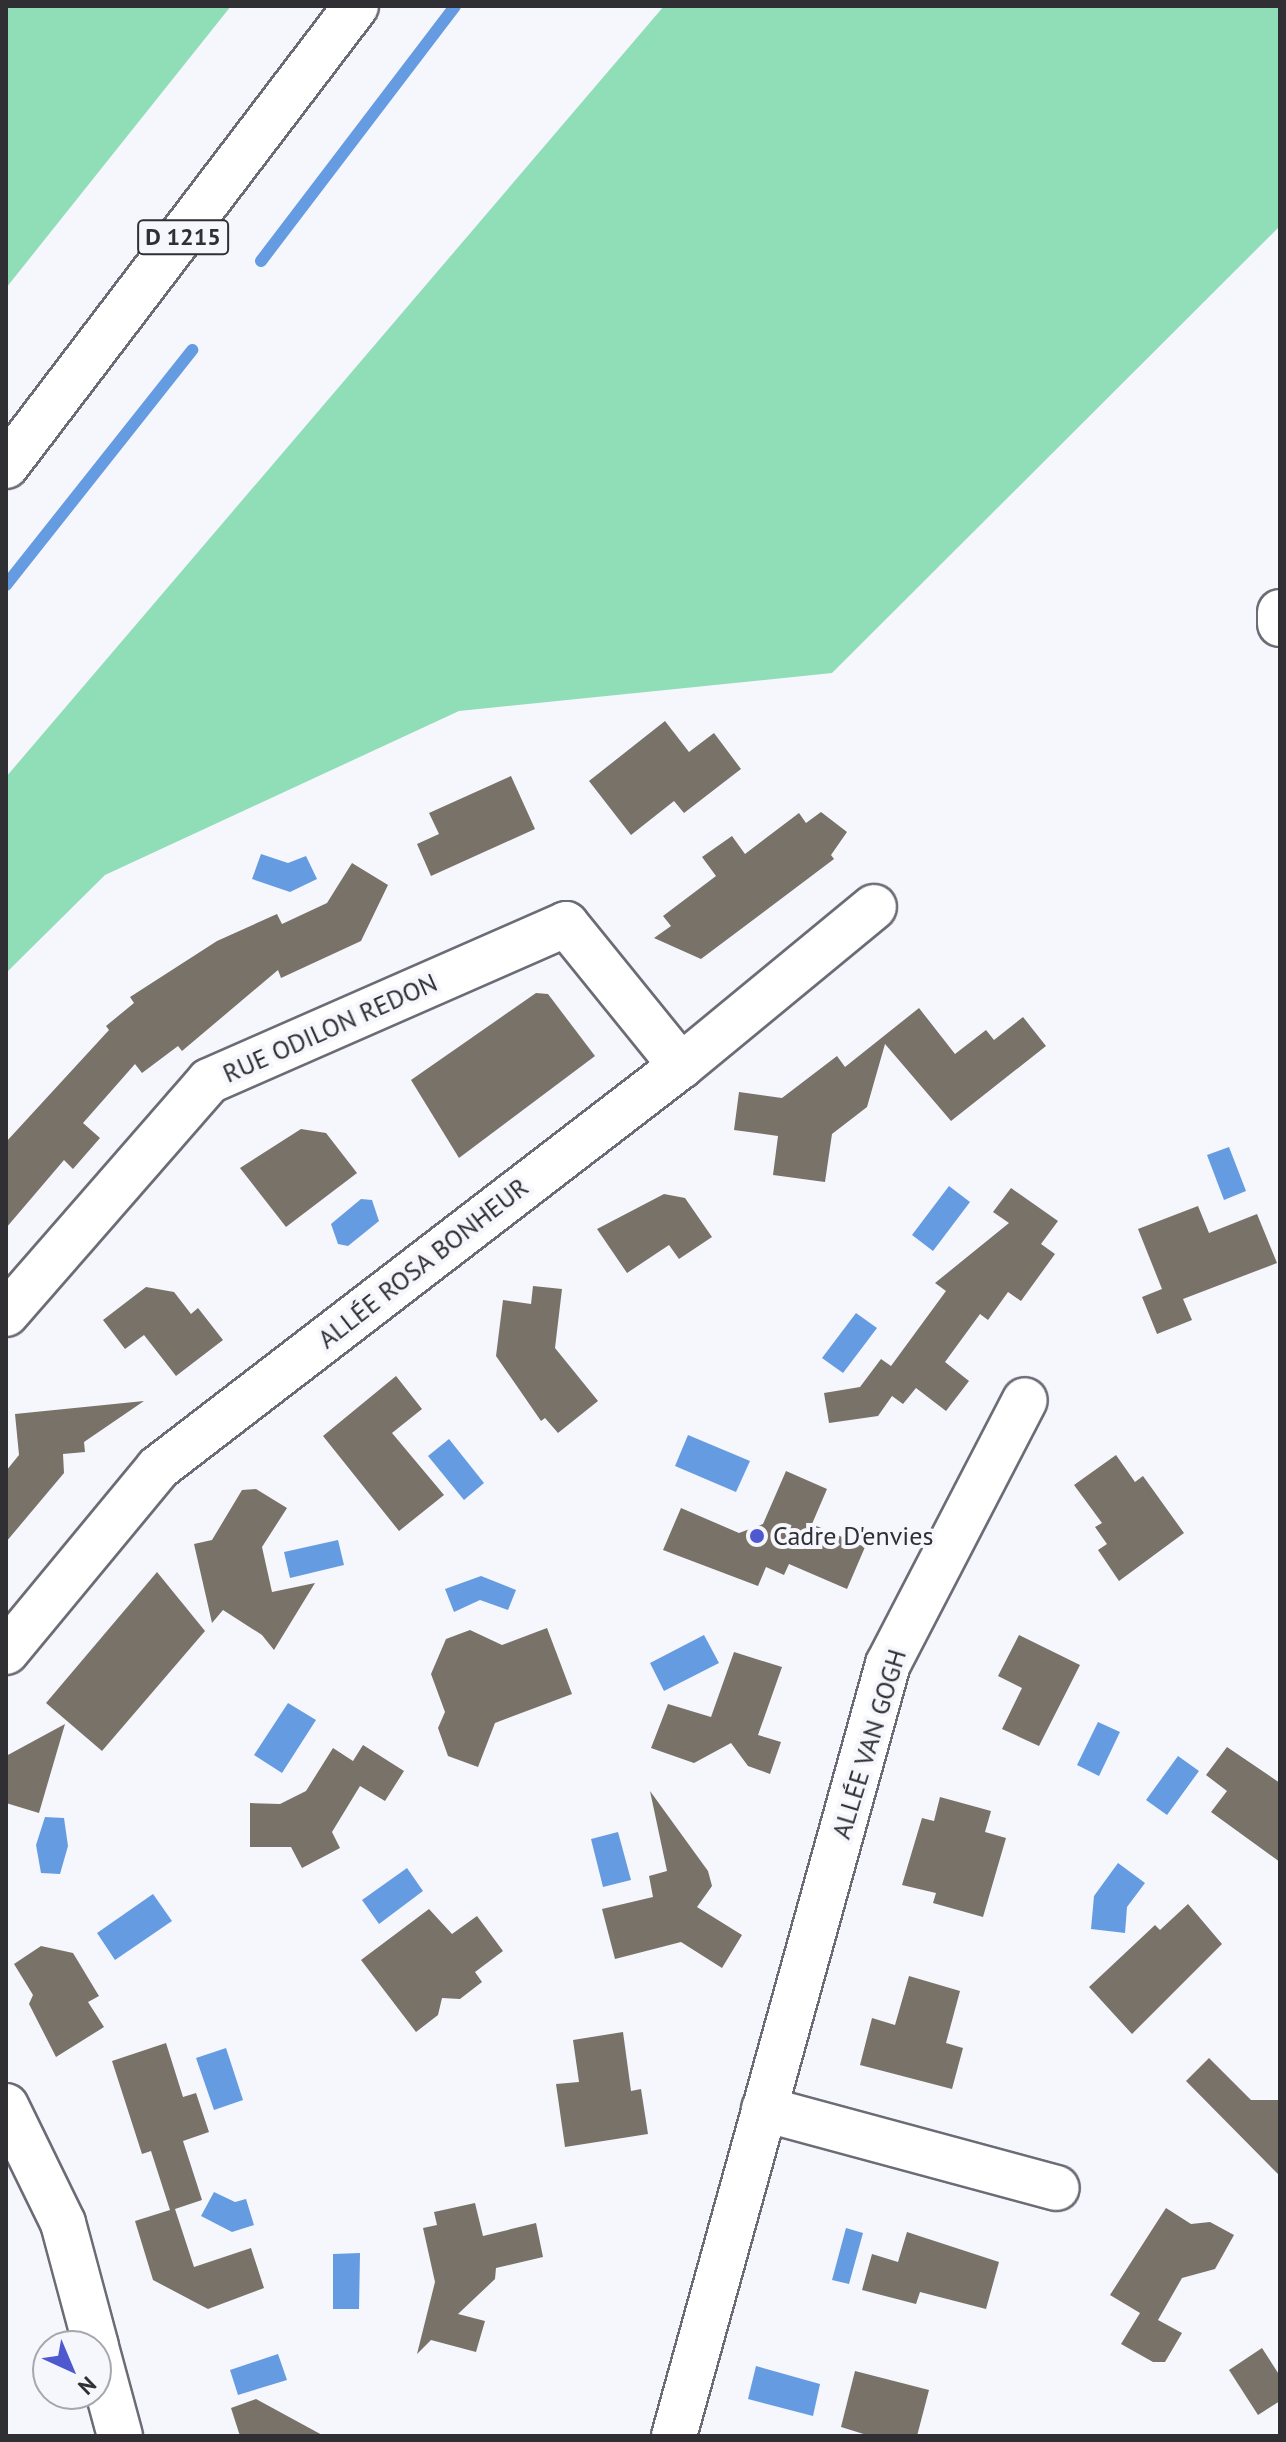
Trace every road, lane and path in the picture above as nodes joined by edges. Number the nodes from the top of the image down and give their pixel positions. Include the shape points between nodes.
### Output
1 (356, 6) edge
2 (6, 466) edge
3 (1280, 612) edge
4 (1280, 624) edge
5 (874, 907) dead end
6 (681, 1066) junction
7 (6, 1314) edge
8 (1025, 1400) dead end
9 (6, 1652) edge
10 (6, 2106) edge
11 (764, 2109) junction
12 (1057, 2188) dead end
13 (92, 2330) edge
14 (112, 2406) edge
15 (120, 2436) edge
16 (674, 2436) edge

1 - 2 street, D 1215
3 - 4 street
5 - 6 street, ALLÉE ROSA BONHEUR
6 - 7 street, RUE ODILON REDON via 566,924 209,1081
6 - 9 street, ALLÉE ROSA BONHEUR via 158,1468
8 - 11 street, ALLÉE VAN GOGH via 888,1664
10 - 13 street via 63,2223
11 - 12 street
11 - 16 street, ALLÉE VAN GOGH
14 - 15 street

